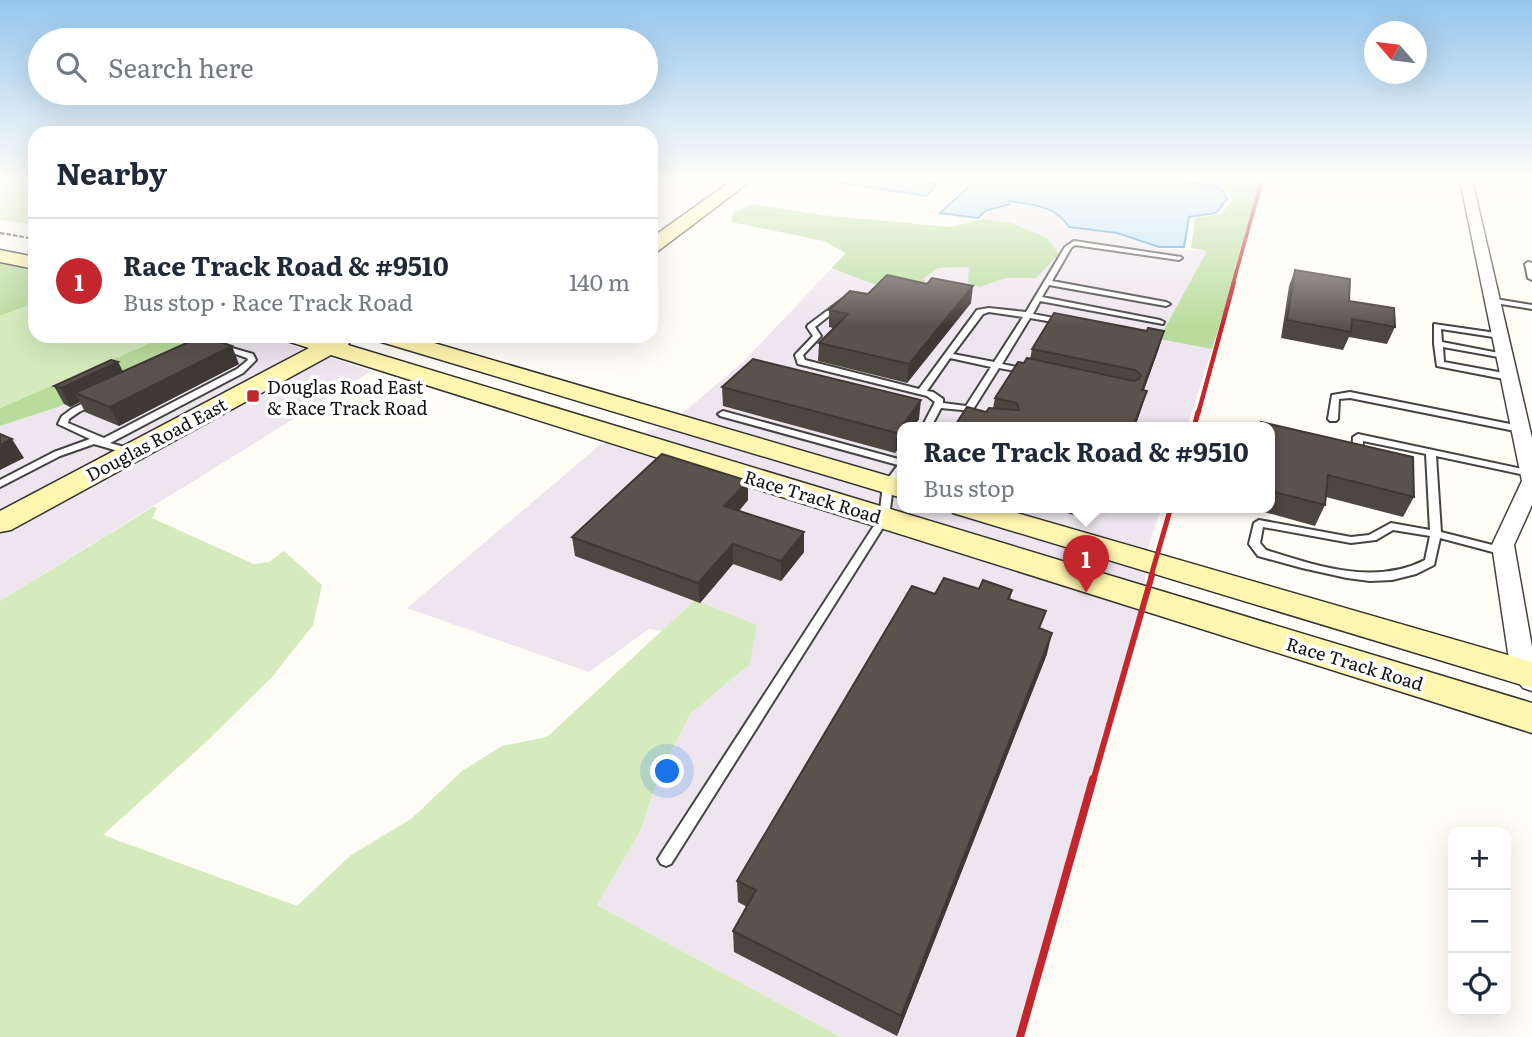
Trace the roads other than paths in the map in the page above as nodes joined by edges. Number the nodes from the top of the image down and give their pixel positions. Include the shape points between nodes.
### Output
1 (677, 228) edge
2 (1476, 228) edge
3 (0, 239) edge
4 (658, 242) edge
5 (28, 244) edge
6 (0, 256) edge
7 (1179, 258) dead end
8 (28, 262) edge
9 (1532, 265) edge
10 (1532, 278) edge
11 (1047, 282) junction
12 (1038, 298) junction
13 (848, 303) edge
14 (1492, 303) junction
15 (1166, 304) dead end
16 (1532, 309) edge
17 (1028, 315) junction
18 (1160, 322) dead end
19 (1078, 325) edge
20 (1500, 336) junction
21 (335, 343) edge
22 (345, 343) edge
23 (412, 343) edge
24 (1438, 344) junction
25 (948, 355) junction
26 (1504, 356) junction
27 (996, 365) junction
28 (1036, 374) edge
29 (1509, 377) junction
30 (921, 392) junction
31 (938, 405) junction
32 (969, 408) junction
33 (723, 414) dead end
34 (976, 419) edge
35 (1333, 419) dead end
36 (1523, 420) edge
37 (929, 422) edge
38 (104, 442) junction
39 (132, 452) junction
40 (1431, 452) junction
41 (1357, 457) edge
42 (1531, 473) edge
43 (897, 475) edge
44 (897, 475) edge
45 (897, 482) edge
46 (0, 484) edge
47 (983, 513) edge
48 (884, 518) junction
49 (0, 523) edge
50 (1436, 534) junction
51 (1504, 551) junction
52 (1529, 676) edge
53 (1532, 718) edge
54 (666, 859) dead end

1 - 4 main road
2 - 14 street
3 - 5 main road
6 - 8 main road
7 - 11 lane via 1074,243
9 - 10 lane via 1528,264
11 - 12 lane
11 - 15 lane
12 - 17 lane
12 - 18 lane
13 - 30 lane via 838,303 811,327 817,336 799,355 801,362
14 - 16 lane
14 - 20 street
17 - 19 lane
17 - 25 lane via 980,312
17 - 27 lane
20 - 24 lane via 1437,326
20 - 26 street
21 - 39 main road, Douglas Road East
22 - 48 main road, Race Track Road
23 - 43 main road, Race Track Road
24 - 26 lane
24 - 29 lane via 1440,364
25 - 27 lane
25 - 30 lane
26 - 29 street
27 - 28 lane
27 - 32 lane
29 - 36 street
30 - 31 lane via 940,401
31 - 32 lane
31 - 37 lane
32 - 34 lane
33 - 44 lane
35 - 36 lane via 1335,397 1350,395
36 - 42 street
38 - 38 lane via 248,366 250,356 225,348 198,351 65,418 63,424 69,429
38 - 39 lane
38 - 46 lane via 78,445
39 - 49 main road, Douglas Road East
40 - 41 lane via 1358,437
40 - 42 lane
40 - 50 lane
42 - 51 street via 1531,489 1506,533
45 - 48 lane
47 - 52 main road
48 - 53 main road, Race Track Road
48 - 54 lane
50 - 50 lane via 1430,562 1419,570 1387,577 1333,573 1262,553 1254,544 1259,523 1351,540 1372,538 1391,526
50 - 51 lane
51 - 52 street

